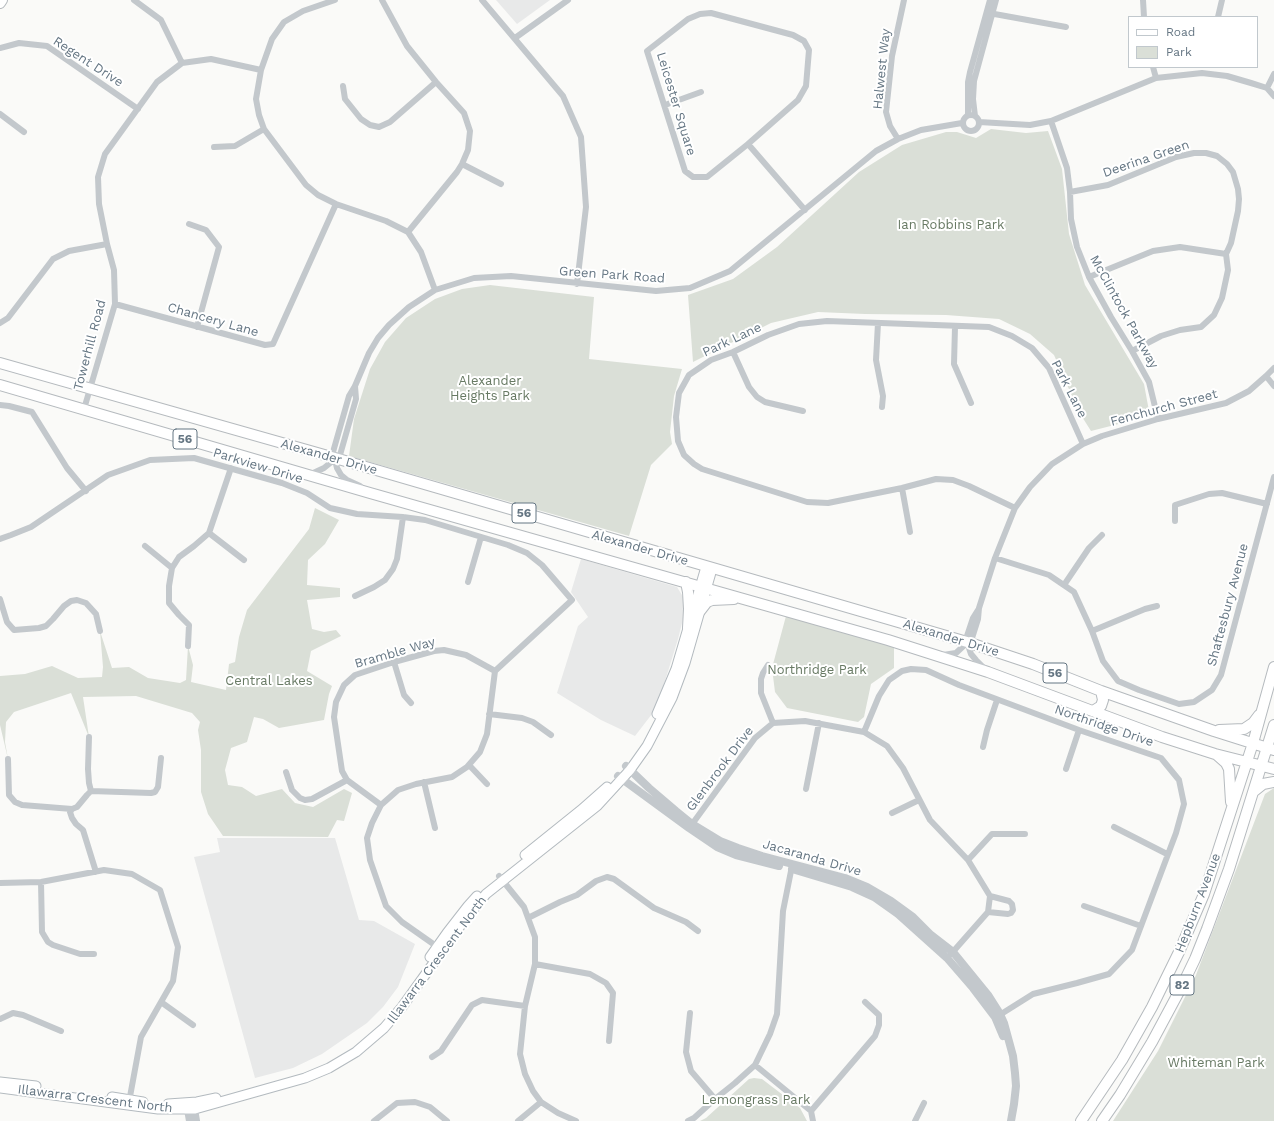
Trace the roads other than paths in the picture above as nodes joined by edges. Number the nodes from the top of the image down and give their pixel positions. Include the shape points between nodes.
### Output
1 (2, 0) edge
2 (134, 0) edge
3 (382, 0) edge
4 (482, 0) edge
5 (568, 0) edge
6 (904, 0) edge
7 (990, 0) edge
8 (996, 0) edge
9 (1142, 0) edge
10 (1222, 0) edge
11 (331, 1) edge
12 (0, 3) edge
13 (990, 13) junction
14 (1144, 16) edge
15 (1218, 16) edge
16 (1066, 27) dead end
17 (515, 38) junction
18 (0, 48) edge
19 (182, 63) junction
20 (1154, 68) edge
21 (1213, 68) edge
22 (261, 70) junction
23 (1274, 74) edge
24 (1212, 75) junction
25 (1156, 78) junction
26 (436, 82) junction
27 (343, 86) dead end
28 (1267, 88) junction
29 (701, 92) dead end
30 (1274, 96) edge
31 (665, 105) junction
32 (138, 109) junction
33 (0, 114) edge
34 (968, 115) junction
35 (975, 116) junction
36 (1051, 121) junction
37 (979, 122) junction
38 (962, 123) junction
39 (264, 129) junction
40 (24, 132) dead end
41 (898, 139) junction
42 (748, 144) junction
43 (214, 147) dead end
44 (462, 164) junction
45 (501, 184) dead end
46 (1070, 192) junction
47 (336, 204) junction
48 (805, 210) junction
49 (189, 224) dead end
50 (408, 232) junction
51 (107, 244) junction
52 (1226, 254) junction
53 (1089, 277) junction
54 (577, 284) junction
55 (435, 290) junction
56 (115, 304) junction
57 (0, 323) edge
58 (878, 323) junction
59 (197, 327) junction
60 (955, 327) junction
61 (1132, 351) junction
62 (732, 352) junction
63 (0, 363) edge
64 (1274, 368) edge
65 (1266, 376) junction
66 (0, 385) edge
67 (1274, 386) edge
68 (90, 389) junction
69 (971, 403) dead end
70 (0, 405) edge
71 (882, 407) dead end
72 (84, 409) junction
73 (802, 411) dead end
74 (1158, 420) junction
75 (1083, 444) junction
76 (335, 458) junction
77 (231, 468) junction
78 (309, 475) junction
79 (1274, 477) edge
80 (902, 488) junction
81 (86, 491) junction
82 (370, 492) junction
83 (1267, 504) junction
84 (1014, 508) junction
85 (403, 517) junction
86 (1175, 521) dead end
87 (910, 532) dead end
88 (209, 533) junction
89 (1102, 535) dead end
90 (481, 537) junction
91 (0, 539) edge
92 (145, 546) dead end
93 (995, 558) junction
94 (244, 560) dead end
95 (172, 568) junction
96 (709, 568) junction
97 (468, 582) dead end
98 (686, 582) junction
99 (1064, 585) junction
100 (704, 587) junction
101 (355, 596) dead end
102 (746, 599) junction
103 (0, 600) edge
104 (1156, 606) dead end
105 (700, 611) junction
106 (688, 628) junction
107 (100, 631) dead end
108 (1092, 631) junction
109 (967, 642) junction
110 (188, 646) dead end
111 (939, 656) junction
112 (394, 662) junction
113 (768, 665) dead end
114 (1274, 667) edge
115 (495, 671) junction
116 (988, 672) junction
117 (1101, 691) junction
118 (997, 700) junction
119 (411, 703) dead end
120 (1093, 711) junction
121 (1262, 711) junction
122 (489, 714) junction
123 (773, 723) junction
124 (819, 723) junction
125 (1274, 725) edge
126 (1079, 730) junction
127 (1214, 731) junction
128 (864, 732) junction
129 (551, 735) dead end
130 (89, 737) dead end
131 (1252, 743) junction
132 (983, 747) dead end
133 (1271, 749) edge
134 (1216, 754) junction
135 (161, 758) dead end
136 (8, 759) dead end
137 (1247, 762) junction
138 (469, 764) junction
139 (1262, 766) junction
140 (628, 768) junction
141 (1066, 769) dead end
142 (1274, 770) edge
143 (286, 772) dead end
144 (620, 778) junction
145 (347, 780) junction
146 (424, 782) junction
147 (1274, 782) edge
148 (487, 784) dead end
149 (806, 788) dead end
150 (91, 791) junction
151 (1253, 793) junction
152 (920, 800) junction
153 (381, 805) junction
154 (72, 809) junction
155 (1231, 810) junction
156 (892, 813) dead end
157 (690, 826) junction
158 (1114, 827) dead end
159 (435, 828) dead end
160 (1025, 834) dead end
161 (1168, 854) junction
162 (968, 860) junction
163 (792, 867) junction
164 (96, 872) junction
165 (501, 878) junction
166 (40, 882) junction
167 (0, 883) edge
168 (990, 896) junction
169 (1084, 906) dead end
170 (988, 912) junction
171 (528, 918) junction
172 (1141, 926) junction
173 (698, 931) dead end
174 (439, 949) junction
175 (952, 952) junction
176 (94, 954) dead end
177 (947, 958) junction
178 (535, 964) junction
179 (161, 1002) junction
180 (865, 1002) dead end
181 (525, 1006) junction
182 (690, 1013) dead end
183 (998, 1016) junction
184 (0, 1019) edge
185 (193, 1025) dead end
186 (61, 1031) dead end
187 (609, 1041) dead end
188 (432, 1057) dead end
189 (755, 1065) junction
190 (0, 1082) edge
191 (0, 1088) edge
192 (715, 1099) junction
193 (129, 1102) junction
194 (541, 1102) junction
195 (924, 1103) dead end
196 (191, 1106) junction
197 (811, 1111) junction
198 (190, 1121) edge
199 (196, 1121) edge
200 (374, 1121) edge
201 (447, 1121) edge
202 (518, 1121) edge
203 (576, 1121) edge
204 (688, 1121) edge
205 (813, 1121) edge
206 (915, 1121) edge
207 (1005, 1121) edge
208 (1011, 1121) edge
209 (1081, 1121) edge
210 (1102, 1121) edge

1 - 12 main road
2 - 19 street via 161,20
3 - 26 street via 407,46
4 - 17 street
5 - 17 street
6 - 41 street, Halwest Way via 892,56 886,112 890,126
7 - 13 street
8 - 13 street
9 - 14 street
10 - 15 street
11 - 22 street via 303,11 284,22 272,39
13 - 16 street
13 - 34 street via 970,72
13 - 35 street via 974,81
17 - 54 street via 563,96 581,136 586,207
18 - 32 street, Regent Drive via 19,43 47,46
19 - 22 street, Towerhill Road via 212,59
19 - 32 street, Towerhill Road via 157,82
20 - 25 street
21 - 24 street
22 - 39 street via 256,99
23 - 28 street
24 - 25 street via 1202,73
24 - 28 street via 1228,76
25 - 36 street
26 - 27 street via 390,122 379,127 361,119 345,99
26 - 44 street via 464,112 470,131 468,150
28 - 30 street
29 - 31 street
31 - 42 street, Leicester Square via 685,171 693,177 707,177
31 - 42 street, Leicester Square via 647,51 688,19 711,13 793,35 804,41 809,50 806,86 798,100
32 - 51 street, Towerhill Road via 105,154 98,177 99,204
33 - 40 street
34 - 35 street
34 - 38 street
35 - 37 street
36 - 37 street via 1030,124
36 - 46 street, McClintock Parkway via 1067,168
37 - 38 street via 976,129 971,131 966,130
38 - 41 street, Green Park Road via 921,130
39 - 43 street via 235,146
39 - 47 street via 306,185 318,195
41 - 48 street, Green Park Road via 876,151
42 - 48 street
44 - 45 street
44 - 50 street
46 - 52 street, Deerina Green via 1108,185 1194,153 1217,156 1233,172 1239,199 1231,243
46 - 53 street, McClintock Parkway via 1071,219 1077,247
47 - 50 street via 386,221
47 - 59 street, Chancery Lane via 273,344 265,346
48 - 54 street, Green Park Road via 730,271 690,288 656,292
49 - 59 street via 206,230 219,247
50 - 55 street via 421,252
51 - 56 street, Towerhill Road via 114,270
51 - 57 street via 69,251 53,259 8,318
52 - 53 street via 1180,247 1153,251
52 - 61 street via 1228,270 1222,298 1214,315 1201,327 1161,336
53 - 61 street, McClintock Parkway
54 - 55 street, Green Park Road via 511,276 474,278
55 - 76 street, Green Park Road via 388,325 369,353 349,396 333,452
56 - 59 street, Chancery Lane
56 - 68 street, Towerhill Road
58 - 60 street, Park Lane
58 - 62 street, Park Lane via 827,321 799,324
58 - 71 street via 876,360 884,396
60 - 69 street via 954,364
60 - 75 street, Park Lane via 989,327 1012,336 1032,348 1049,368
61 - 74 street, McClintock Parkway via 1149,382
62 - 73 street via 757,397 766,402
62 - 80 street, Park Lane via 711,360 689,375 679,393 676,417 678,441 684,455 694,464 702,469 807,502 828,503
63 - 68 main road, Alexander Drive / 56
64 - 65 street, Fenchurch Street
65 - 67 street
65 - 74 street, Fenchurch Street via 1249,391 1226,402
66 - 72 main road, Alexander Drive / 56
68 - 72 street, Towerhill Road
68 - 76 main road, Alexander Drive / 56
70 - 81 street via 32,412
72 - 78 main road, Alexander Drive / 56
74 - 75 street, Fenchurch Street
75 - 84 street, Fenchurch Street via 1052,464
76 - 78 street via 324,468
76 - 82 street, Green Park Road via 341,475
76 - 96 main road, Alexander Drive / 56
77 - 81 street, Parkview Drive via 194,458 150,460 108,475
77 - 85 street, Parkview Drive via 307,493 330,508 356,514
77 - 88 street
78 - 82 main road, Alexander Drive / 56
79 - 83 street, Shaftesbury Avenue
80 - 84 street, Park Lane via 936,479 953,480
80 - 87 street
81 - 91 street, Parkview Drive via 31,527
82 - 98 main road, Alexander Drive / 56
83 - 86 street via 1222,493 1210,494 1175,505
83 - 108 street, Shaftesbury Avenue via 1221,675 1212,690 1194,702 1179,704 1118,681 1103,661
84 - 93 street, Fenchurch Street
85 - 90 street, Parkview Drive via 425,520
85 - 101 street via 397,559 393,569 385,580 374,588
88 - 94 street
88 - 95 street via 179,556
89 - 99 street via 1089,548
90 - 97 street
90 - 115 street, Parkview Drive via 527,553 542,565 572,600
92 - 95 street
93 - 99 street, Shaftesbury Avenue via 1049,575
93 - 109 street, Fenchurch Street via 972,638
95 - 110 street via 169,603 190,625
96 - 100 main road, Illawarra Crescent North
96 - 109 main road, Alexander Drive / 56
98 - 100 main road, Alexander Drive / 56
98 - 106 main road
99 - 108 street, Shaftesbury Avenue via 1074,592
100 - 102 main road, Alexander Drive / 56
100 - 105 main road, Illawarra Crescent North
100 - 106 main road, Illawarra Crescent North
102 - 105 main road via 712,600
102 - 111 main road, Alexander Drive / 56
103 - 107 street via 7,622 14,630 46,626 64,606 77,600 86,603 96,614
104 - 108 street via 1145,608
105 - 140 main road, Illawarra Crescent North via 672,698 647,746
106 - 140 main road, Illawarra Crescent North via 676,669 654,722
109 - 111 street, Fenchurch Street via 961,650
109 - 116 street via 976,660
109 - 117 main road, Alexander Drive / 56
111 - 116 main road, Alexander Drive / 56
112 - 115 street, Bramble Way via 444,650 466,655
112 - 119 street via 404,695
112 - 145 street, Bramble Way via 355,675 344,685 336,702 334,717 342,771
113 - 123 street via 761,679 761,693
114 - 121 main road, Hepburn Avenue / 82
115 - 122 street
116 - 120 main road, Alexander Drive / 56
117 - 120 main road via 1103,700
117 - 127 main road, Alexander Drive / 56
118 - 126 street, Northridge Drive
118 - 128 street, Northridge Drive via 926,670 910,668 889,680 879,696
118 - 132 street
120 - 134 main road, Alexander Drive / 56
121 - 127 main road via 1253,723 1244,729
121 - 131 main road, Hepburn Avenue / 82
122 - 129 street via 522,718 533,722
122 - 138 street via 487,734 480,752
123 - 124 street, Glenbrook Drive
123 - 157 street, Glenbrook Drive via 754,738
124 - 128 street, Glenbrook Drive
124 - 149 street
125 - 133 main road, Hepburn Avenue / 82
126 - 141 street
126 - 161 street, Northridge Drive via 1161,758 1179,780 1184,804
127 - 131 main road, Alexander Drive / 56
128 - 152 street, Glenbrook Drive via 887,746 903,768
130 - 150 street via 88,769
131 - 133 main road, Alexander Drive / 56
131 - 137 main road, Hepburn Avenue / 82
133 - 139 main road, Hepburn Avenue / 82
134 - 137 main road, Alexander Drive / 56
134 - 155 main road via 1229,769
135 - 150 street via 158,787 155,792
136 - 154 street via 9,795 15,802 22,805
137 - 139 main road, Alexander Drive / 56
137 - 155 main road, Hepburn Avenue / 82
138 - 146 street via 452,777
138 - 148 street
139 - 142 main road, Alexander Drive / 56
139 - 151 main road, Hepburn Avenue / 82
140 - 144 main road, Illawarra Crescent North
140 - 157 street, Jacaranda Drive
143 - 145 street via 292,790 305,800 312,799
144 - 157 street, Jacaranda Drive
144 - 165 main road, Illawarra Crescent North via 597,806
145 - 153 street
146 - 153 street via 398,790
146 - 159 street
147 - 151 main road via 1263,784
150 - 154 street
151 - 210 main road, Hepburn Avenue / 82 via 1222,892 1195,959 1152,1042
152 - 156 street
152 - 162 street, Glenbrook Drive via 930,820
153 - 174 street via 367,838 370,860 386,906 402,922
154 - 164 street via 72,818 83,830
155 - 209 main road, Hepburn Avenue / 82 via 1204,894 1166,980 1122,1060
157 - 163 street, Jacaranda Drive via 717,847 736,855
158 - 161 street
160 - 162 street via 992,834
161 - 172 street, Northridge Drive
162 - 168 street, Glenbrook Drive
163 - 175 street, Jacaranda Drive via 857,882 879,893 913,917
163 - 177 street, Jacaranda Drive via 874,897 898,914
163 - 189 street via 783,911 777,1014
164 - 166 street
164 - 179 street via 104,870 132,874 160,890 178,947 173,981
165 - 171 street via 524,907
165 - 174 main road, Illawarra Crescent North
166 - 167 street
166 - 176 street via 42,932 48,942 80,954
168 - 170 street
168 - 170 street via 1012,904 1013,910 1011,914
169 - 172 street
170 - 175 street
171 - 173 street via 578,895 596,881 607,877 614,879 654,908 686,922
171 - 178 street via 535,938
172 - 183 street, Northridge Drive via 1132,950 1109,974 1033,994
174 - 196 main road, Illawarra Crescent North via 402,1007 384,1028 356,1052 305,1078
175 - 177 street
175 - 183 street, Jacaranda Drive via 978,982
177 - 183 street, Jacaranda Drive
178 - 181 street
178 - 187 street via 590,974 606,983 613,993
179 - 185 street
179 - 193 street via 141,1037
180 - 197 street via 879,1015 875,1036
181 - 188 street via 482,1000 472,1005 441,1051
181 - 194 street via 520,1054 525,1074
182 - 192 street via 686,1052 691,1071
183 - 207 street, Jacaranda Drive via 1010,1071 1011,1093
183 - 208 street, Jacaranda Drive via 1013,1056 1015,1073
184 - 186 street via 12,1013 18,1014
189 - 192 street
189 - 197 street
190 - 193 main road, Illawarra Crescent North
191 - 193 main road, Illawarra Crescent North
192 - 204 street
193 - 196 main road, Illawarra Crescent North via 158,1109
194 - 202 street
194 - 203 street
195 - 206 street
196 - 198 street
196 - 199 street
197 - 205 street
200 - 201 street via 397,1103 415,1102 430,1107

